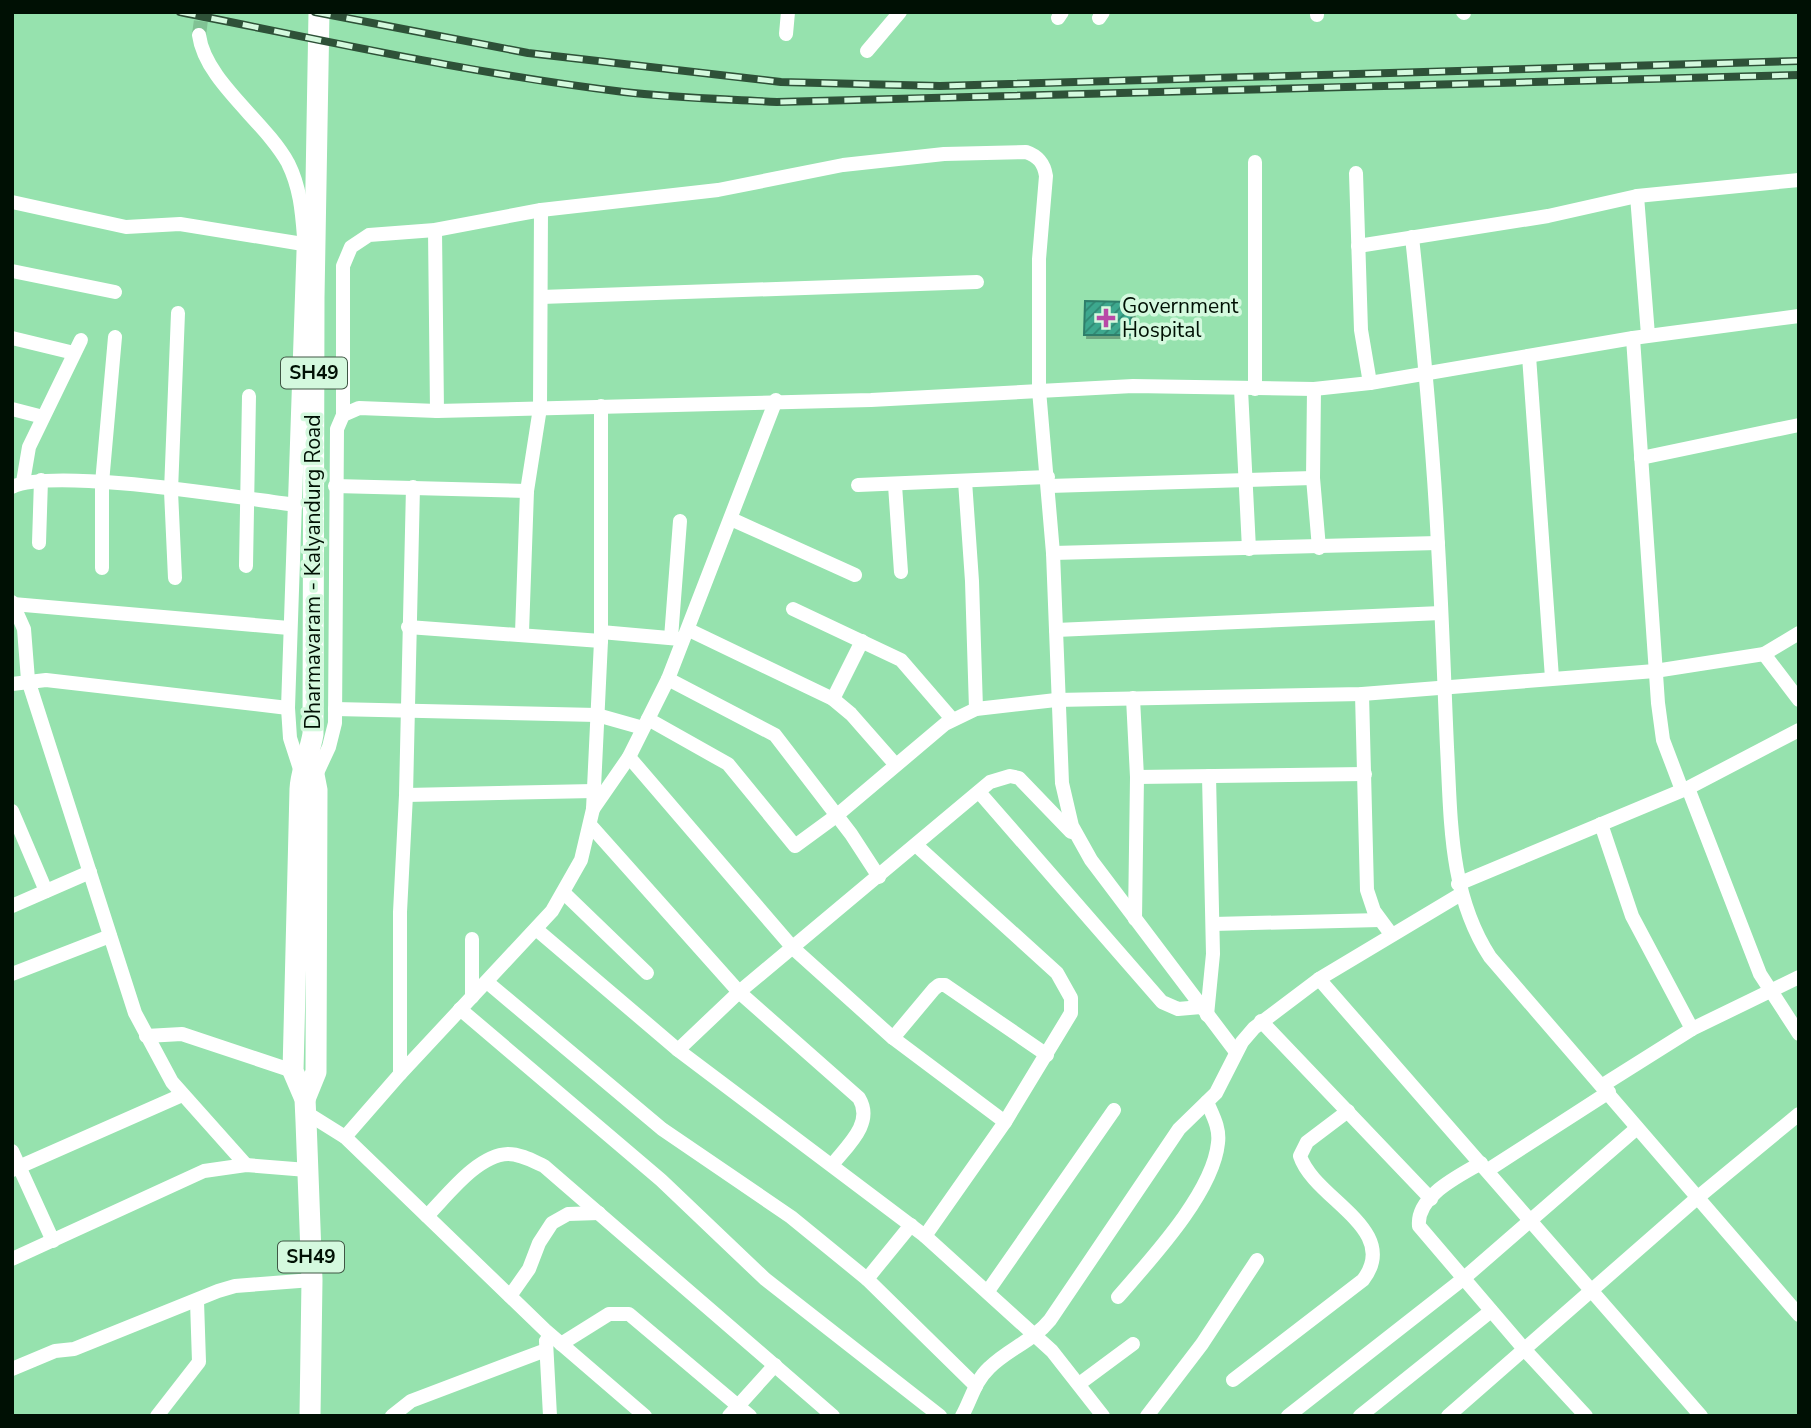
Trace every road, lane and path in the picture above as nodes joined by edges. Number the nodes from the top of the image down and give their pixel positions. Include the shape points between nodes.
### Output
1 (319, 12) edge
2 (788, 12) edge
3 (900, 12) edge
4 (786, 34) dead end
5 (199, 35) tunnel mouth
6 (867, 51) dead end
7 (1255, 162) dead end
8 (1356, 173) dead end
9 (1799, 180) edge
10 (1637, 196) junction
11 (12, 202) edge
12 (541, 210) junction
13 (435, 230) junction
14 (1412, 237) junction
15 (303, 244) junction
16 (1358, 246) junction
17 (12, 271) edge
18 (977, 282) dead end
19 (115, 292) dead end
20 (541, 297) junction
21 (178, 313) dead end
22 (1799, 316) edge
23 (115, 337) dead end
24 (1640, 337) junction
25 (12, 338) edge
26 (1529, 356) junction
27 (1427, 373) junction
28 (1370, 383) junction
29 (1248, 389) junction
30 (1314, 389) junction
31 (1039, 390) junction
32 (249, 396) dead end
33 (776, 400) junction
34 (601, 406) junction
35 (540, 408) junction
36 (12, 409) edge
37 (437, 411) junction
38 (344, 415) junction
39 (43, 417) junction
40 (1799, 425) edge
41 (1641, 458) junction
42 (1313, 478) junction
43 (1244, 479) junction
44 (41, 480) junction
45 (965, 481) junction
46 (1049, 481) junction
47 (102, 483) junction
48 (17, 484) edge
49 (858, 485) dead end
50 (895, 485) junction
51 (335, 486) junction
52 (413, 487) junction
53 (172, 491) junction
54 (527, 491) junction
55 (247, 499) junction
56 (296, 505) junction
57 (731, 519) junction
58 (680, 521) dead end
59 (39, 543) dead end
60 (1438, 543) junction
61 (1319, 548) junction
62 (1249, 549) junction
63 (1053, 553) junction
64 (246, 566) dead end
65 (102, 568) dead end
66 (901, 572) dead end
67 (855, 575) dead end
68 (175, 578) dead end
69 (13, 603) edge
70 (793, 609) dead end
71 (1441, 612) junction
72 (408, 627) junction
73 (289, 628) junction
74 (1056, 629) junction
75 (522, 633) junction
76 (1799, 633) edge
77 (601, 636) junction
78 (682, 636) junction
79 (862, 641) junction
80 (1765, 654) junction
81 (1656, 671) junction
82 (1552, 678) junction
83 (668, 679) junction
84 (28, 680) junction
85 (12, 684) edge
86 (1444, 689) junction
87 (1362, 694) junction
88 (1133, 698) junction
89 (833, 699) junction
90 (1056, 700) junction
91 (1799, 700) edge
92 (288, 708) junction
93 (335, 709) junction
94 (407, 709) junction
95 (976, 709) junction
96 (597, 715) junction
97 (952, 719) junction
98 (646, 724) junction
99 (1799, 730) edge
100 (629, 757) junction
101 (310, 759) junction
102 (895, 764) junction
103 (1365, 774) junction
104 (1209, 776) junction
105 (1137, 777) junction
106 (1685, 789) junction
107 (594, 791) junction
108 (979, 792) junction
109 (406, 796) junction
110 (593, 809) junction
111 (12, 811) edge
112 (836, 816) junction
113 (1601, 824) junction
114 (591, 826) junction
115 (1080, 842) junction
116 (917, 846) junction
117 (90, 872) junction
118 (879, 877) junction
119 (1460, 889) junction
120 (46, 891) junction
121 (564, 893) junction
122 (12, 906) edge
123 (1135, 919) junction
124 (1380, 920) junction
125 (1213, 924) junction
126 (536, 929) junction
127 (1391, 934) junction
128 (110, 936) junction
129 (472, 939) dead end
130 (793, 948) junction
131 (647, 972) dead end
132 (12, 974) edge
133 (1799, 977) edge
134 (1319, 979) junction
135 (487, 982) junction
136 (1769, 990) junction
137 (739, 992) junction
138 (472, 997) junction
139 (460, 1009) junction
140 (1204, 1011) junction
141 (1261, 1021) junction
142 (1692, 1029) junction
143 (1799, 1034) edge
144 (146, 1036) junction
145 (893, 1038) junction
146 (678, 1050) junction
147 (1236, 1052) junction
148 (1047, 1055) junction
149 (293, 1071) junction
150 (400, 1074) junction
151 (1606, 1089) junction
152 (182, 1095) junction
153 (1207, 1102) junction
154 (305, 1105) junction
155 (1114, 1110) dead end
156 (1348, 1111) junction
157 (1799, 1114) edge
158 (1005, 1122) junction
159 (1637, 1128) junction
160 (345, 1137) junction
161 (12, 1151) edge
162 (246, 1165) junction
163 (832, 1165) junction
164 (1484, 1167) junction
165 (16, 1169) edge
166 (307, 1170) junction
167 (1697, 1198) junction
168 (1431, 1199) junction
169 (600, 1213) junction
170 (427, 1216) junction
171 (1532, 1222) junction
172 (911, 1225) junction
173 (925, 1236) junction
174 (53, 1241) junction
175 (12, 1259) edge
176 (1257, 1260) dead end
177 (867, 1279) junction
178 (1463, 1279) junction
179 (312, 1280) junction
180 (1592, 1289) junction
181 (988, 1291) junction
182 (510, 1296) junction
183 (1118, 1297) dead end
184 (197, 1301) junction
185 (1491, 1311) junction
186 (1799, 1315) edge
187 (545, 1330) junction
188 (1036, 1335) junction
189 (561, 1344) junction
190 (1133, 1344) dead end
191 (1524, 1349) junction
192 (546, 1350) junction
193 (775, 1366) junction
194 (12, 1369) edge
195 (1233, 1380) dead end
196 (1079, 1384) junction
197 (976, 1386) junction
198 (734, 1411) edge
199 (157, 1416) edge
200 (310, 1416) edge
201 (392, 1416) edge
202 (550, 1416) edge
203 (645, 1416) edge
204 (750, 1416) edge
205 (833, 1416) edge
206 (940, 1416) edge
207 (962, 1416) edge
208 (1103, 1416) edge
209 (1147, 1416) edge
210 (1288, 1416) edge
211 (1360, 1416) edge
212 (1448, 1416) edge
213 (1586, 1416) edge
214 (1701, 1416) edge

1 - 101 main road, Dharmavaram - Kalyandurg Road / SH49
2 - 4 street
3 - 6 street
5 - 15 street via 207,59 289,165 300,193
7 - 29 street
8 - 16 street
9 - 10 street
10 - 14 street via 1548,216
10 - 24 street
11 - 15 street via 126,227 180,223
12 - 13 street
12 - 20 street
12 - 31 street via 718,190 843,165 944,154 1026,152 1045,167 1046,176 1039,259
13 - 37 street
13 - 38 street via 369,235 346,254
14 - 16 street
14 - 27 street
15 - 56 street
16 - 28 street via 1361,330
17 - 19 street
18 - 20 street
20 - 35 street
21 - 53 street
22 - 24 street
23 - 47 street
24 - 26 street
24 - 41 street
25 - 39 street via 77,346
26 - 27 street
26 - 82 street
27 - 28 street
27 - 60 street
28 - 30 street
29 - 30 street
29 - 31 street via 1132,386
29 - 43 street
30 - 42 street
31 - 33 street via 871,400
31 - 46 street
32 - 55 street
33 - 34 street
33 - 57 street
34 - 35 street
34 - 77 street
35 - 37 street
35 - 54 street
36 - 39 street
37 - 38 street via 359,408
38 - 51 street via 337,429
39 - 48 street
40 - 41 street
41 - 81 street
42 - 43 street
42 - 61 street
43 - 46 street
43 - 62 street
44 - 47 street
44 - 48 street
44 - 59 street
45 - 46 street
45 - 50 street
45 - 95 street
46 - 63 street
47 - 53 street
47 - 65 street
49 - 50 street
50 - 66 street
51 - 52 street
51 - 93 street
52 - 54 street
52 - 72 street
53 - 55 street
53 - 68 street
54 - 75 street
55 - 56 street
55 - 64 street
56 - 73 street
57 - 67 street
57 - 78 street
58 - 78 street
60 - 61 street
60 - 71 street
61 - 62 street
62 - 63 street
63 - 74 street
69 - 73 street
69 - 84 street via 24,629
70 - 79 street
71 - 74 street
71 - 86 street
72 - 75 street
72 - 94 street
73 - 92 street
74 - 90 street
75 - 77 street
76 - 80 street
77 - 78 street
77 - 96 street
78 - 83 street
78 - 89 street
79 - 89 street
79 - 97 street via 901,660
80 - 81 street
80 - 91 street
81 - 82 street
81 - 106 street via 1663,740
82 - 86 street
83 - 98 street
83 - 112 street via 775,735
84 - 85 street
84 - 92 street
84 - 117 street
86 - 87 street
86 - 119 street
87 - 88 street
87 - 103 street
88 - 90 street
88 - 105 street
89 - 102 street
90 - 95 street
90 - 115 street via 1065,802
92 - 101 street via 290,738
93 - 94 street
93 - 101 street via 331,740
94 - 96 street
94 - 109 street
95 - 97 street
96 - 98 street
96 - 107 street
97 - 102 street
98 - 100 street
98 - 112 street via 728,764 795,846
99 - 106 street
100 - 110 street
100 - 130 street
101 - 149 main road, Dharmavaram - Kalyandurg Road / SH49
101 - 154 main road, Dharmavaram - Kalyandurg Road / SH49 via 316,1072
102 - 112 street
103 - 104 street
103 - 124 street via 1366,878 1369,901
104 - 105 street
104 - 125 street
105 - 123 street
106 - 113 street
106 - 136 street
107 - 109 street
107 - 110 street
108 - 115 street via 999,778 1019,778
108 - 116 street
108 - 140 street via 1162,1002
109 - 150 street
110 - 114 street
111 - 120 street
112 - 118 street
113 - 119 street
113 - 142 street via 1632,916
114 - 121 street
114 - 137 street
115 - 123 street
116 - 118 street
116 - 148 street via 1066,984 1071,1013
117 - 120 street
117 - 128 street
118 - 130 street
119 - 127 street
119 - 151 street via 1472,927 1490,957
120 - 122 street
121 - 126 street
121 - 131 street
123 - 140 street
124 - 125 street
124 - 127 street
125 - 140 street via 1213,982
126 - 135 street
126 - 146 street
127 - 134 street
128 - 132 street
128 - 144 street via 130,1002
129 - 138 street
130 - 137 street
130 - 145 street
133 - 136 street
134 - 141 street
134 - 164 street
135 - 138 street
135 - 177 street via 662,1129 791,1217
136 - 142 street
136 - 143 street
137 - 146 street
137 - 163 street via 859,1097 865,1117
138 - 139 street
139 - 150 street
139 - 206 street via 661,1180 765,1279
140 - 147 street
141 - 147 street
141 - 156 street
142 - 151 street
144 - 149 street via 182,1034
144 - 152 street
145 - 148 street via 934,989 945,985
145 - 158 street
146 - 163 street
147 - 153 street
148 - 158 street
149 - 154 main road, Dharmavaram - Kalyandurg Road / SH49
150 - 160 street
151 - 159 street
151 - 164 street
152 - 162 street
152 - 165 street
153 - 183 street via 1218,1130 1211,1170 1169,1237
153 - 188 street via 1179,1129 1064,1301
154 - 160 street
154 - 166 main road, Dharmavaram - Kalyandurg Road / SH49
155 - 181 street
156 - 168 street
156 - 195 street via 1307,1142 1300,1156 1308,1173 1366,1231 1374,1261 1363,1280
157 - 167 street
158 - 173 street
159 - 167 street
159 - 171 street
160 - 170 street
161 - 165 street
162 - 166 street
162 - 174 street via 204,1171
163 - 172 street
164 - 168 street
164 - 171 street
165 - 174 street
166 - 179 main road, Dharmavaram - Kalyandurg Road / SH49
167 - 180 street
167 - 186 street
168 - 178 street via 1421,1208 1419,1226
169 - 170 street via 544,1166 507,1154 471,1172
169 - 182 street via 568,1214 552,1223
169 - 193 street
170 - 182 street
171 - 178 street
171 - 180 street
172 - 173 street
172 - 177 street
173 - 181 street
174 - 175 street
176 - 209 street
177 - 197 street
178 - 185 street
178 - 210 street
179 - 184 street via 235,1286
179 - 200 main road, Dharmavaram - Kalyandurg Road / SH49
180 - 191 street
180 - 214 street
181 - 188 street
182 - 187 street
184 - 194 street
184 - 199 street via 199,1362
185 - 191 street
185 - 211 street
187 - 189 street
187 - 192 street
188 - 196 street
188 - 197 street via 989,1368
189 - 198 street via 609,1314 629,1314
189 - 203 street
190 - 196 street
191 - 212 street
191 - 213 street
192 - 201 street via 411,1401
192 - 202 street
193 - 198 street
193 - 205 street
196 - 208 street
197 - 207 street
198 - 204 street

